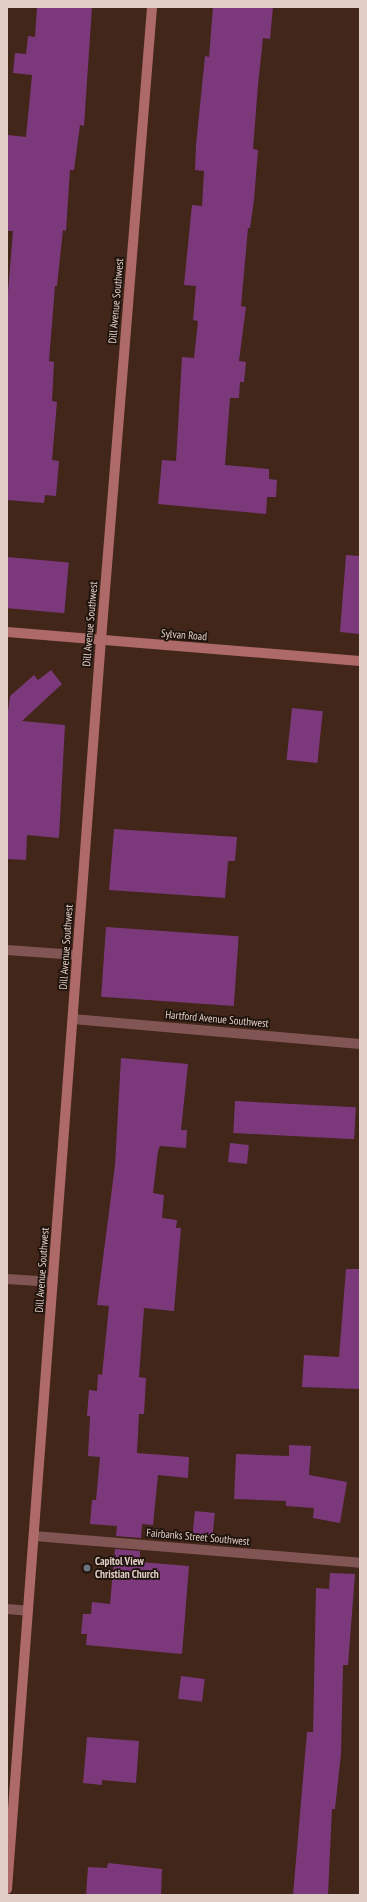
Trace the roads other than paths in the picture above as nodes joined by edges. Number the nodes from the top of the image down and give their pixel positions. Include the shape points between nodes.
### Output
1 (152, 7) edge
2 (7, 632) edge
3 (101, 640) junction
4 (360, 661) edge
5 (7, 950) edge
6 (77, 955) junction
7 (73, 1019) junction
8 (360, 1044) edge
9 (7, 1279) edge
10 (53, 1282) junction
11 (34, 1536) junction
12 (360, 1563) edge
13 (7, 1609) edge
14 (28, 1611) junction
15 (7, 1889) edge

1 - 3 main road, Dill Avenue Southwest
2 - 3 main road, Sylvan Road
3 - 4 main road, Sylvan Road
3 - 6 main road, Dill Avenue Southwest
5 - 6 street
6 - 7 main road, Dill Avenue Southwest
7 - 8 street, Hartford Avenue Southwest
7 - 10 main road, Dill Avenue Southwest
9 - 10 street
10 - 11 main road, Dill Avenue Southwest
11 - 12 street, Fairbanks Street Southwest
11 - 14 main road, Dill Avenue Southwest
13 - 14 street
14 - 15 main road, Dill Avenue Southwest

